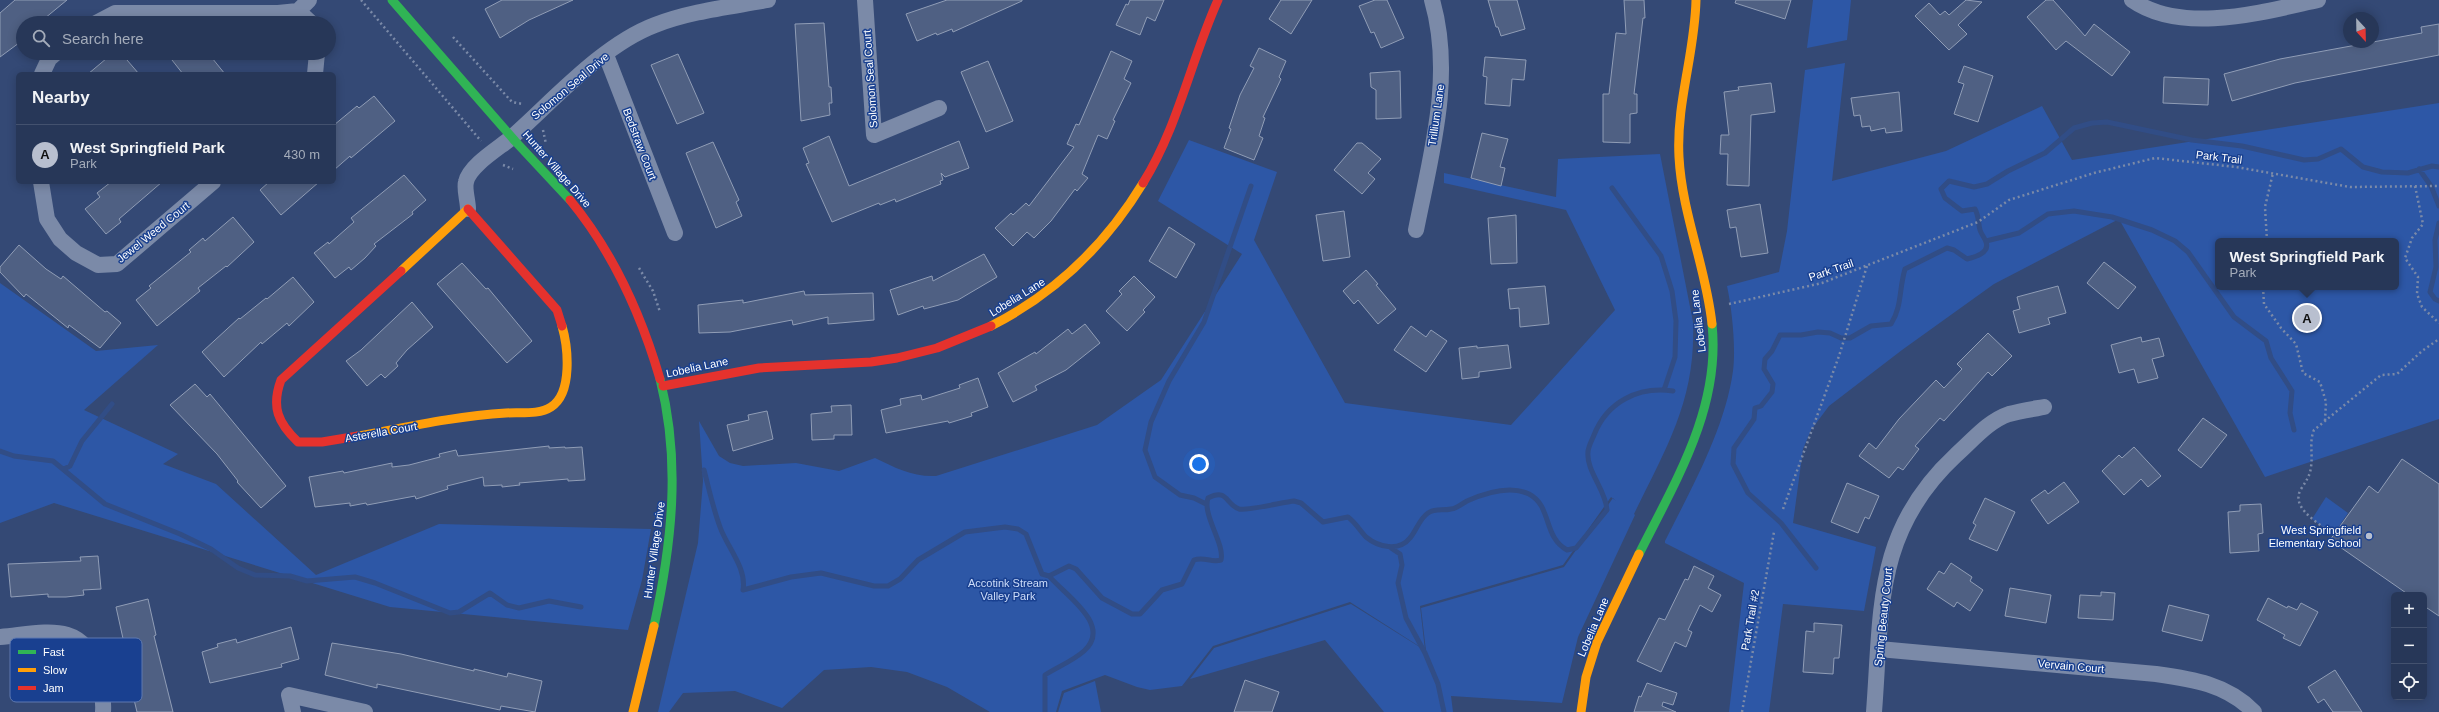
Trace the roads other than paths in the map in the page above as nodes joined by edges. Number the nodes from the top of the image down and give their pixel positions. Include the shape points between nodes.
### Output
1 (392, 0) edge
2 (768, 0) edge
3 (865, 0) edge
4 (1218, 0) edge
5 (1432, 0) edge
6 (1696, 0) edge
7 (2132, 0) edge
8 (2318, 0) edge
9 (304, 6) edge
10 (109, 16) edge
11 (308, 16) edge
12 (606, 55) junction
13 (49, 60) edge
14 (317, 60) edge
15 (43, 72) edge
16 (316, 72) edge
17 (939, 108) dead end
18 (512, 137) junction
19 (41, 184) edge
20 (211, 184) edge
21 (468, 209) junction
22 (1416, 230) dead end
23 (675, 233) dead end
24 (663, 386) junction
25 (2044, 407) dead end
26 (0, 637) edge
27 (76, 638) edge
28 (1879, 649) junction
29 (104, 702) edge
30 (103, 712) edge
31 (293, 712) edge
32 (365, 712) edge
33 (633, 712) edge
34 (1581, 712) edge
35 (1874, 712) edge
36 (2254, 712) edge

1 - 18 street, Hunter Village Drive
2 - 12 street, Solomon Seal Drive via 694,13 654,25 626,40
3 - 17 street, Solomon Seal Court via 874,135
4 - 24 street, Lobelia Lane via 1208,20 1167,136 1136,197 1103,242 1081,264 1025,308 964,339 896,358 745,370
5 - 22 street, Trillium Lane via 1439,29 1442,65 1440,101
6 - 34 street, Lobelia Lane via 1696,21 1680,107 1679,159 1687,218 1711,309 1713,364 1702,422 1597,642 1586,677
7 - 8 street via 2140,6 2162,13 2213,18 2247,15
9 - 10 street via 278,13 115,13
9 - 11 street
12 - 18 street, Solomon Seal Drive via 593,63 533,115
12 - 23 street, Bedstraw Court
13 - 15 street
14 - 16 street
18 - 21 street via 477,165 466,182
18 - 24 street, Hunter Village Drive via 578,210 608,254 632,301
19 - 20 street, Jewel Weed Court via 47,219 60,239 76,253 98,265 117,264
21 - 21 street, Asterella Court via 281,380 276,392 277,418 284,430 298,442 322,442 477,415 544,410 555,405 562,394 566,377 564,327 557,310
24 - 33 street, Hunter Village Drive via 673,448 672,524 661,592
25 - 28 street, Spring Beauty Court via 2008,414 1989,426 1952,459 1914,504 1899,532 1888,565
26 - 27 street via 59,633
28 - 35 street, Spring Beauty Court
28 - 36 street, Vervain Court via 2193,679 2226,692
29 - 30 street
31 - 32 street via 289,695

